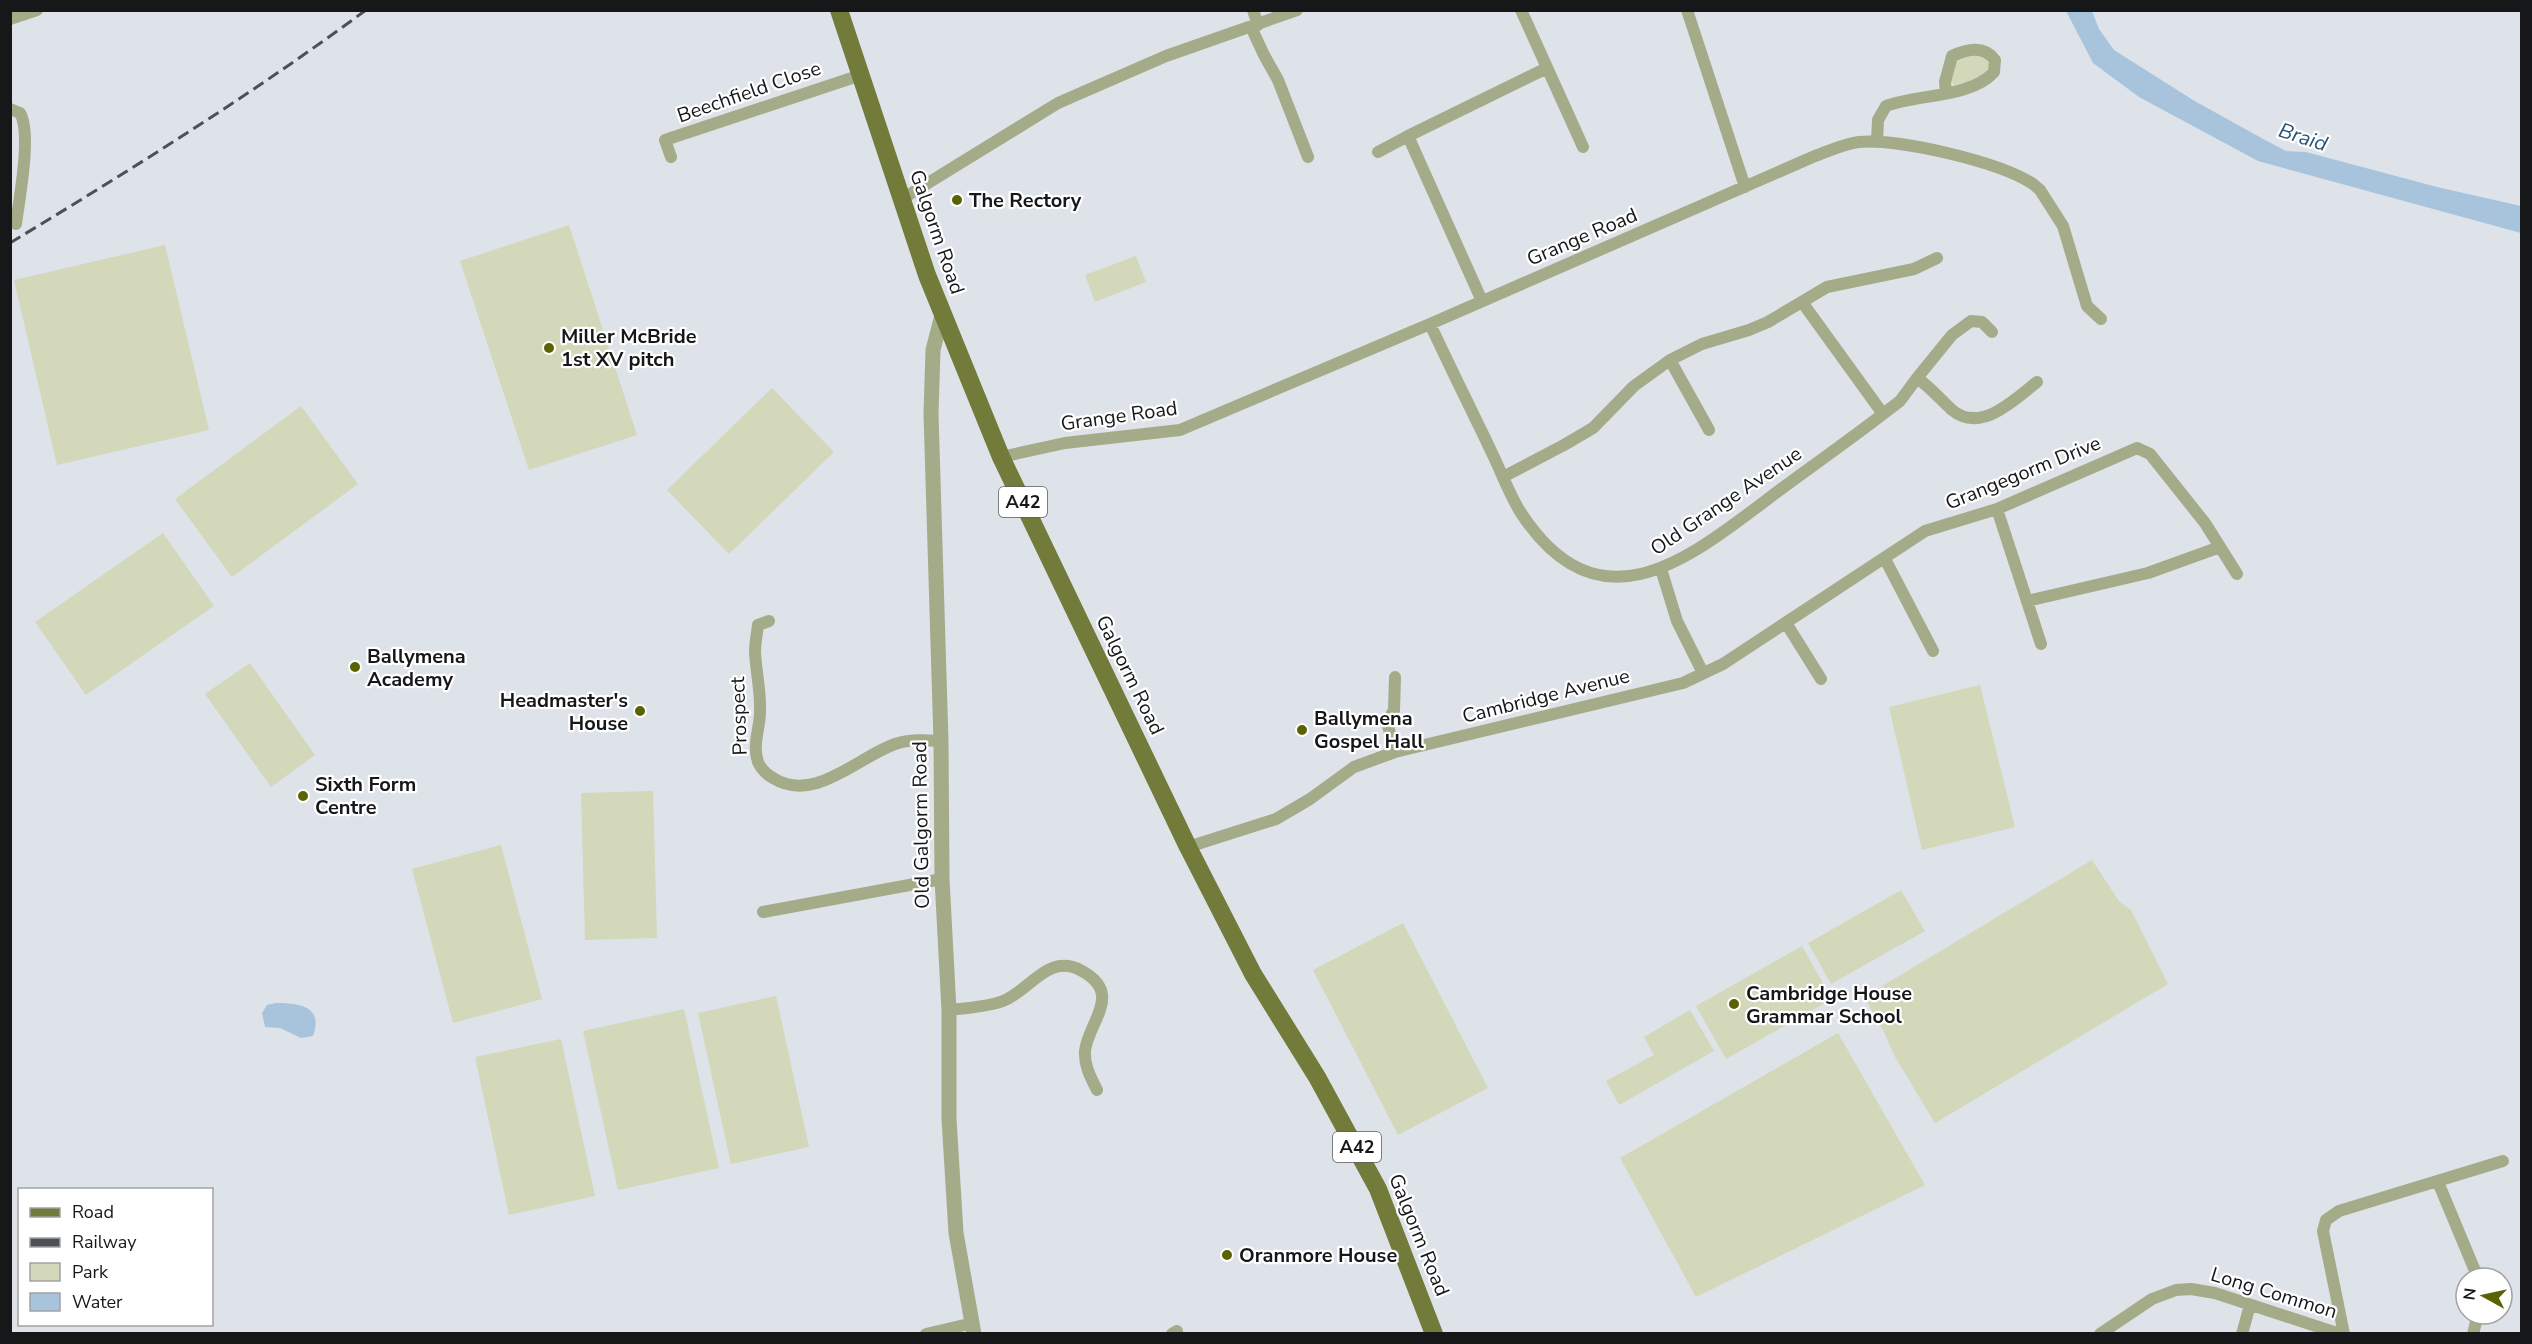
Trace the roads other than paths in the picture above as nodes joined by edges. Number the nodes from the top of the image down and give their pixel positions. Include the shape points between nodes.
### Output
1 (37, 10) edge
2 (840, 10) edge
3 (1253, 10) edge
4 (1297, 10) edge
5 (1521, 10) edge
6 (1687, 10) edge
7 (10, 19) edge
8 (1255, 26) junction
9 (1547, 68) junction
10 (861, 75) junction
11 (1947, 93) junction
12 (10, 109) edge
13 (1408, 136) junction
14 (1877, 141) junction
15 (1583, 147) dead end
16 (1378, 152) dead end
17 (671, 157) dead end
18 (1308, 158) dead end
19 (1745, 188) junction
20 (902, 200) junction
21 (16, 224) dead end
22 (1937, 258) dead end
23 (1482, 301) junction
24 (1802, 302) junction
25 (942, 315) junction
26 (2101, 319) dead end
27 (1430, 324) junction
28 (1992, 332) dead end
29 (1670, 360) junction
30 (1917, 378) junction
31 (2037, 382) dead end
32 (1883, 414) junction
33 (1708, 430) dead end
34 (1001, 457) junction
35 (1503, 477) junction
36 (1997, 509) junction
37 (2220, 547) junction
38 (1885, 559) junction
39 (1661, 570) junction
40 (2237, 574) dead end
41 (2027, 601) junction
42 (769, 621) dead end
43 (1786, 623) junction
44 (2042, 644) dead end
45 (1933, 651) dead end
46 (1704, 673) junction
47 (1395, 677) dead end
48 (1821, 679) dead end
49 (941, 741) junction
50 (1395, 752) junction
51 (1188, 847) junction
52 (942, 879) junction
53 (764, 912) dead end
54 (949, 1010) junction
55 (1097, 1090) dead end
56 (2503, 1161) dead end
57 (2438, 1182) junction
58 (2473, 1266) edge
59 (2250, 1305) junction
60 (974, 1328) edge
61 (926, 1334) edge
62 (1434, 1334) edge
63 (2100, 1334) edge
64 (2242, 1334) edge
65 (2342, 1334) edge

1 - 7 street
2 - 10 main road, Galgorm Road / A42
3 - 8 street
4 - 8 street
5 - 9 street
6 - 19 street
8 - 18 street via 1263,55 1278,80
8 - 20 street via 1127,72 1058,103
9 - 13 street
9 - 15 street
10 - 17 street, Beechfield Close via 665,141
10 - 20 main road, Galgorm Road / A42
11 - 11 street via 1989,78 1996,66 1991,54 1972,49 1953,56 1945,82
11 - 14 street via 1886,106 1878,120
12 - 21 street via 20,113 24,124 24,171
13 - 16 street
13 - 23 street
14 - 19 street, Grange Road via 1841,146
14 - 26 street, Grange Road via 1971,160 2028,181 2040,190 2063,226 2087,306
19 - 23 street, Grange Road
20 - 25 main road, Galgorm Road / A42
22 - 24 street via 1914,269 1837,284
23 - 27 street, Grange Road
24 - 29 street via 1759,326 1702,344
24 - 32 street
25 - 34 main road, Galgorm Road / A42
25 - 49 street, Old Galgorm Road via 933,350 931,414
27 - 34 street, Grange Road via 1180,430 1065,443
27 - 35 street, Old Grange Avenue
28 - 30 street, Old Grange Avenue via 1982,322 1971,321 1946,342
29 - 33 street
29 - 35 street via 1634,386 1593,428
30 - 31 street via 1954,412 1978,417 1995,414
30 - 32 street, Old Grange Avenue via 1900,401
32 - 39 street, Old Grange Avenue via 1725,529
34 - 51 main road, Galgorm Road / A42
35 - 39 street, Old Grange Avenue via 1520,512 1539,536 1570,563 1586,571 1621,578
36 - 37 street, Grangegorm Drive via 2137,448 2150,454
36 - 38 street, Grangegorm Drive via 1925,531
36 - 41 street
37 - 40 street, Grangegorm Drive
37 - 41 street via 2148,573
38 - 43 street, Grangegorm Drive
38 - 45 street
39 - 46 street via 1677,621
41 - 44 street
42 - 49 street, Prospect via 758,625 755,652 761,711 756,743 758,762 769,776 788,784 812,784 896,744
43 - 46 street, Grangegorm Drive
43 - 48 street
46 - 50 street, Cambridge Avenue via 1683,683
47 - 50 street via 1394,710 1388,722
49 - 52 street, Old Galgorm Road
50 - 51 street, Cambridge Avenue via 1354,767 1276,819
51 - 62 main road, Galgorm Road / A42 via 1253,974 1362,1157
52 - 53 street
52 - 54 street, Old Galgorm Road
54 - 55 street via 1006,1000 1051,967 1071,966 1080,970 1096,983 1102,998 1101,1014 1085,1052 1087,1069
54 - 60 street, Old Galgorm Road via 949,1119 956,1233
56 - 57 street
57 - 58 street
57 - 65 street via 2339,1211 2325,1222 2323,1234
59 - 63 street, Long Common via 2203,1290 2176,1290 2143,1304
59 - 64 street
59 - 65 street, Long Common
60 - 61 street

